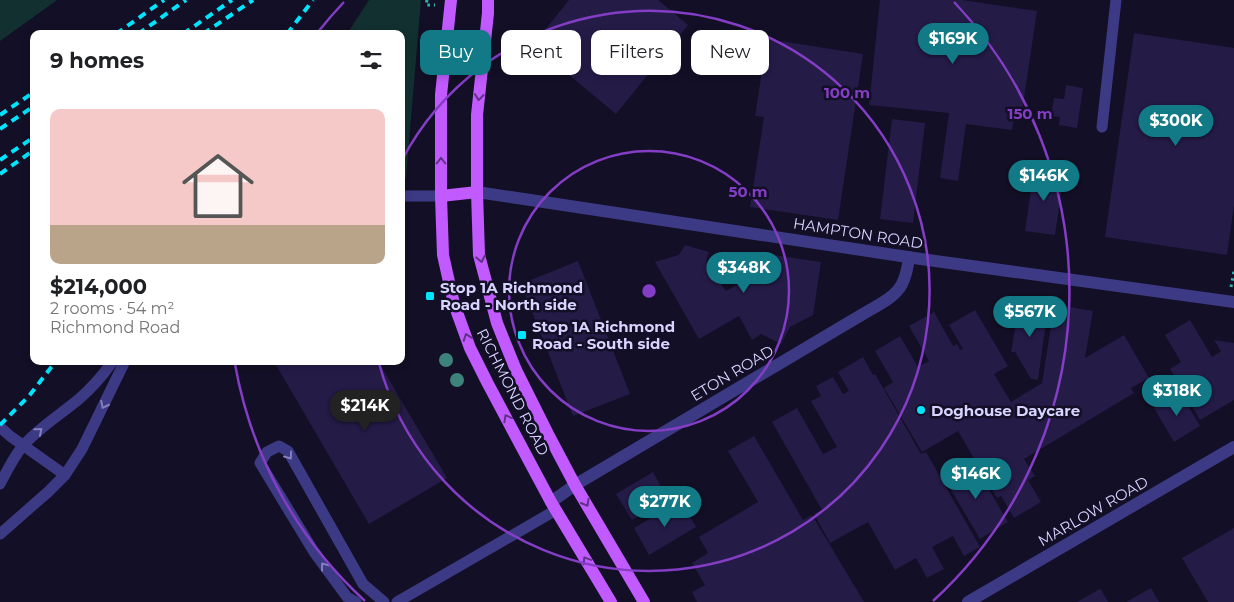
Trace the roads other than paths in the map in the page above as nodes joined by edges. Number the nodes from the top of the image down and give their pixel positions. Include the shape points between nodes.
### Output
1 (451, 0) edge
2 (488, 0) edge
3 (1116, 0) edge
4 (1102, 127) dead end
5 (477, 192) junction
6 (405, 196) edge
7 (441, 196) junction
8 (909, 257) junction
9 (1234, 302) edge
10 (110, 365) edge
11 (123, 365) edge
12 (0, 427) edge
13 (23, 445) junction
14 (1234, 447) edge
15 (66, 475) junction
16 (0, 484) edge
17 (575, 484) junction
18 (554, 506) junction
19 (0, 534) edge
20 (356, 602) edge
21 (384, 602) edge
22 (397, 602) edge
23 (611, 602) edge
24 (644, 602) edge
25 (968, 602) edge

7 -> 1 main road, RICHMOND ROAD via 441,95
2 -> 5 main road, RICHMOND ROAD via 477,115
3 - 4 lane
5 - 7 main road
5 - 8 street, HAMPTON ROAD
5 -> 17 main road, RICHMOND ROAD via 479,255 497,323 516,370
6 - 7 lane
18 -> 7 main road, RICHMOND ROAD via 470,348 454,304 442,255
8 - 9 street, HAMPTON ROAD
8 - 17 street, ETON ROAD via 901,286 890,298
13 -> 10 lane via 81,398
11 -> 15 lane
12 - 13 lane
13 - 15 lane
13 - 16 lane
14 - 25 street, MARLOW ROAD
15 - 19 lane
17 - 18 street, ETON ROAD
17 -> 24 main road, RICHMOND ROAD
18 - 22 lane
23 -> 18 main road, RICHMOND ROAD
20 -> 21 lane via 347,597 314,552 260,463 268,452 278,446 288,451 363,584

